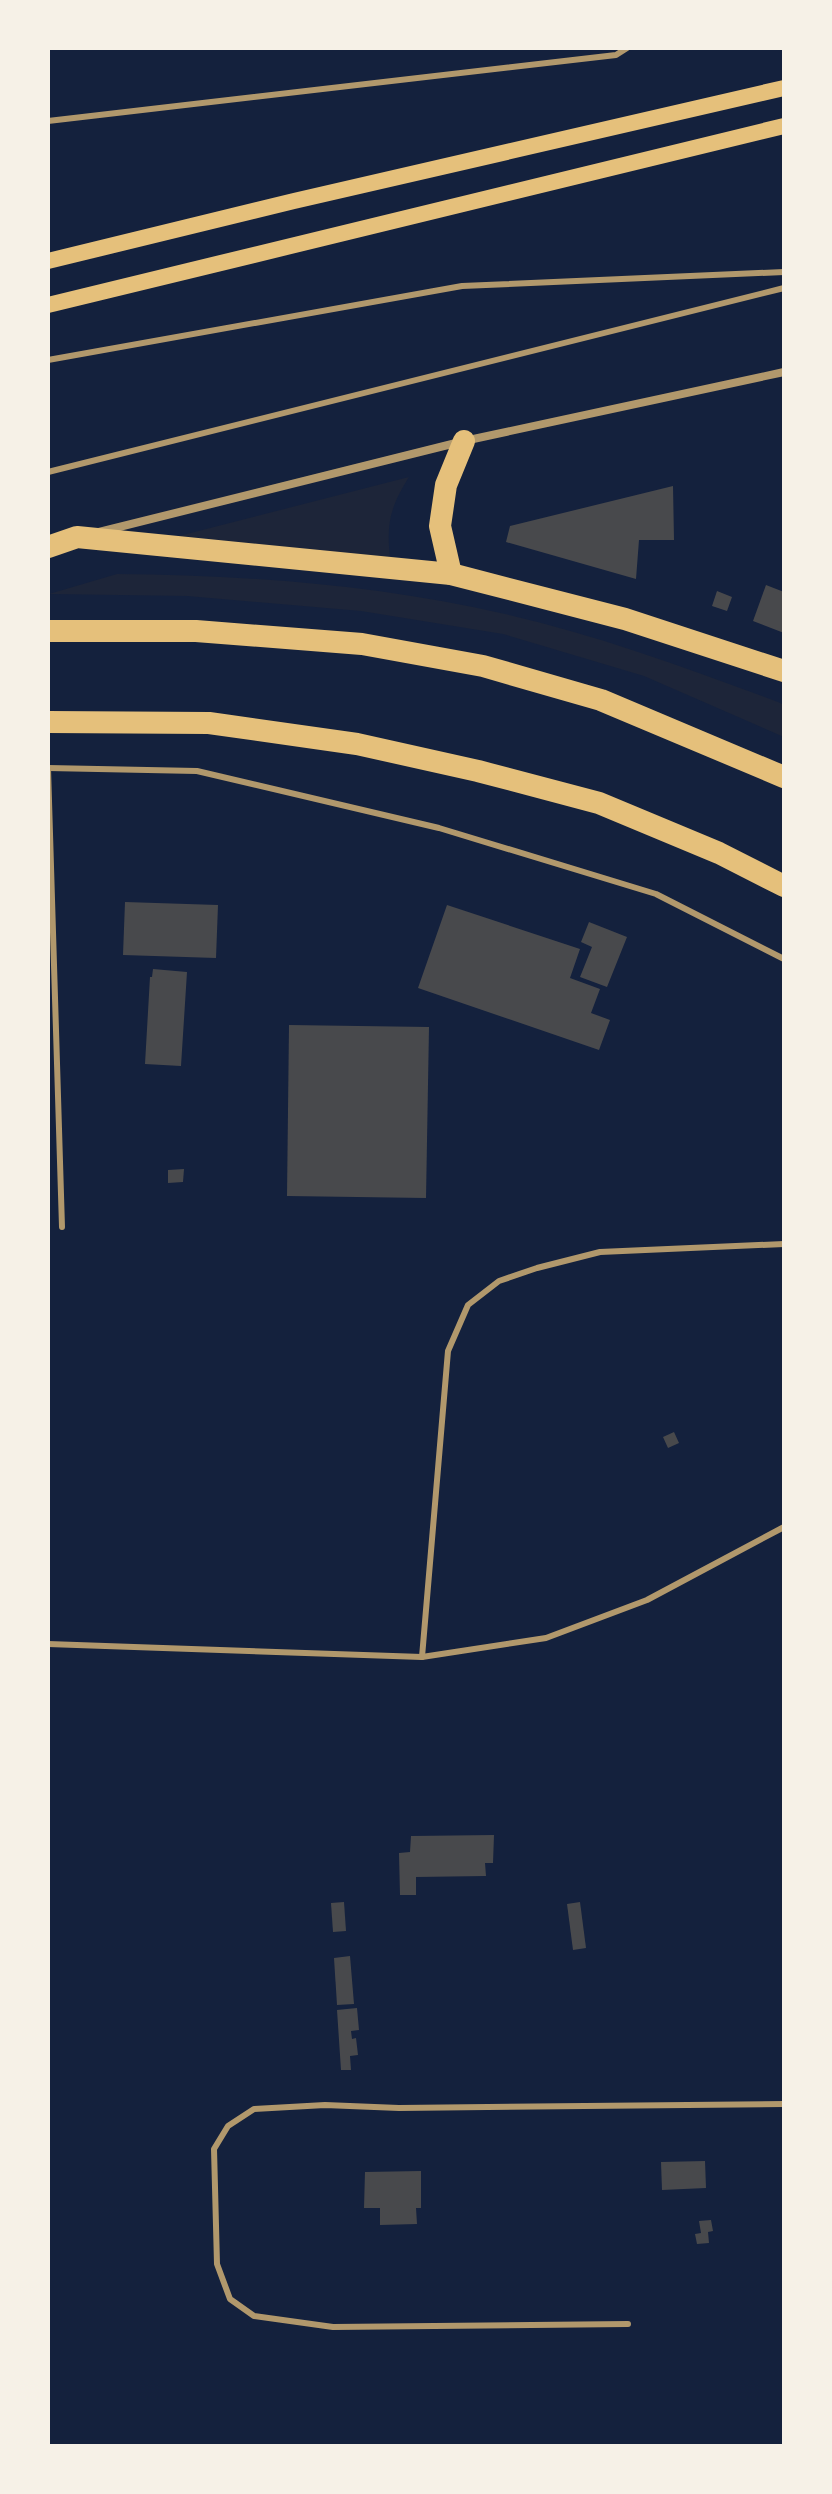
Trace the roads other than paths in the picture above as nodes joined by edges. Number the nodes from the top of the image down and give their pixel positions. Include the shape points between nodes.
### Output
1 (627, 48) edge
2 (784, 88) edge
3 (48, 121) edge
4 (784, 126) edge
5 (48, 261) edge
6 (784, 272) edge
7 (784, 288) edge
8 (48, 305) edge
9 (48, 360) edge
10 (784, 372) edge
11 (464, 441) junction
12 (48, 472) edge
13 (77, 537) junction
14 (48, 547) edge
15 (451, 574) junction
16 (48, 631) edge
17 (784, 671) edge
18 (48, 722) edge
19 (48, 768) edge
20 (784, 777) edge
21 (784, 886) edge
22 (784, 959) edge
23 (62, 1227) dead end
24 (784, 1244) edge
25 (784, 1527) edge
26 (48, 1644) edge
27 (422, 1657) junction
28 (784, 2104) edge
29 (628, 2324) dead end

1 - 3 lane via 616,55
2 - 5 main road
4 - 8 main road
6 - 9 lane via 462,286
7 - 12 lane
10 - 11 street
11 - 13 street
11 - 15 highway via 446,485 440,526
13 - 14 highway
13 - 15 highway
15 - 17 highway via 625,619
16 - 20 highway via 241,634 362,644 483,666 601,700
18 - 21 highway via 209,723 357,744 599,803
19 - 22 lane via 197,771 439,828 656,894
19 - 23 lane
24 - 27 lane via 600,1252 499,1281 468,1305 448,1351
25 - 27 lane via 647,1600 546,1638
26 - 27 lane
28 - 29 lane via 254,2109 228,2126 214,2149 217,2264 230,2299 254,2316 333,2327

